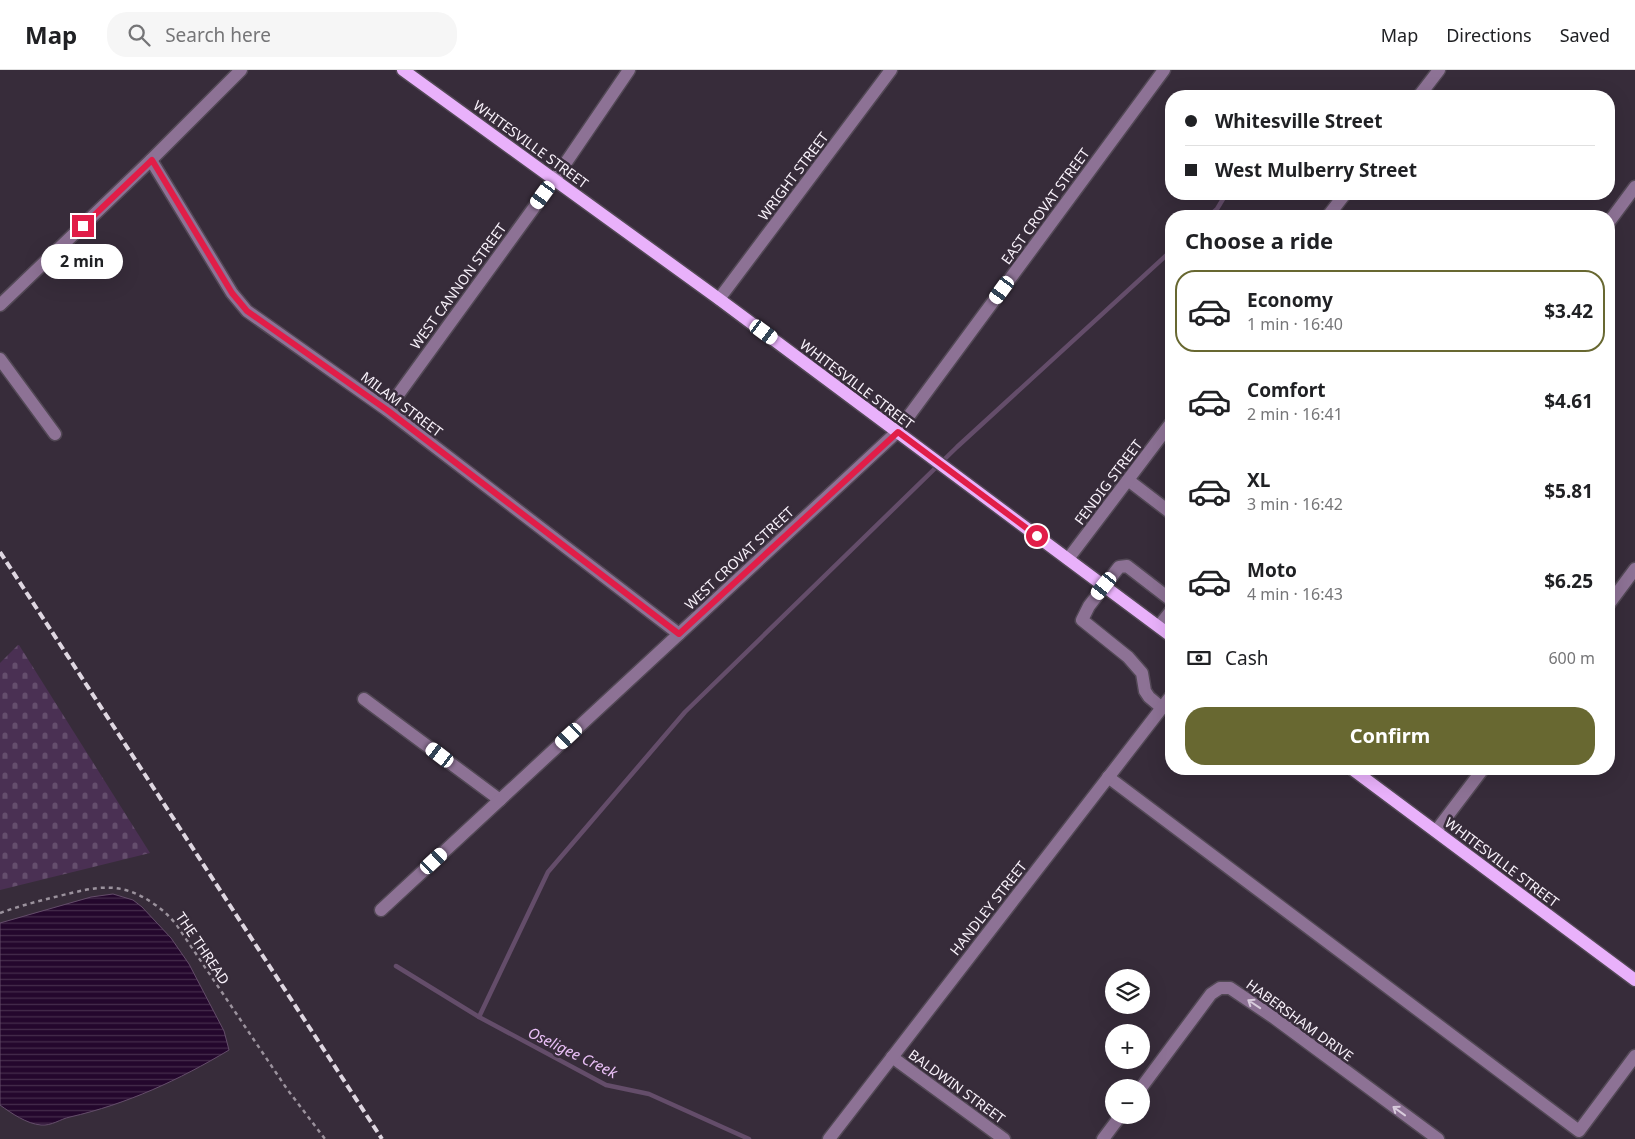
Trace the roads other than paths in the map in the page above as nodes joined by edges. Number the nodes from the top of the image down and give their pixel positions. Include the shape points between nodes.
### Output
1 (241, 70) edge
2 (403, 70) edge
3 (629, 70) edge
4 (891, 70) edge
5 (1164, 70) edge
6 (1439, 70) edge
7 (1424, 90) edge
8 (152, 160) junction
9 (554, 180) junction
10 (1635, 187) edge
11 (1340, 200) edge
12 (1333, 210) edge
13 (1615, 214) edge
14 (719, 299) junction
15 (0, 305) edge
16 (0, 360) edge
17 (387, 410) junction
18 (1165, 431) edge
19 (898, 432) junction
20 (55, 434) dead end
21 (1128, 480) junction
22 (1165, 508) edge
23 (1068, 559) junction
24 (1635, 569) edge
25 (1104, 586) junction
26 (1165, 595) edge
27 (1615, 596) edge
28 (1165, 618) edge
29 (1159, 626) junction
30 (1165, 631) edge
31 (679, 634) junction
32 (364, 698) dead end
33 (1165, 704) edge
34 (1162, 708) junction
35 (1360, 775) edge
36 (1479, 775) edge
37 (1108, 777) junction
38 (500, 800) junction
39 (1436, 831) junction
40 (381, 910) dead end
41 (1635, 980) edge
42 (1635, 1056) edge
43 (892, 1057) junction
44 (1148, 1079) edge
45 (1114, 1124) edge
46 (829, 1139) edge
47 (1004, 1139) edge
48 (1103, 1139) edge
49 (1438, 1139) edge

1 - 8 street
2 - 9 main road, WHITESVILLE STREET
3 - 9 street, WEST CANNON STREET
4 - 14 street, WRIGHT STREET
5 - 19 street, EAST CROVAT STREET
6 - 7 street
8 - 15 street
8 - 17 street, MILAM STREET via 232,293 247,311
9 - 14 main road, WHITESVILLE STREET
9 - 17 street, WEST CANNON STREET
10 - 13 street
11 - 12 street
14 - 19 main road, WHITESVILLE STREET
16 - 20 street
17 - 31 street, MILAM STREET
18 - 21 street, FENDIG STREET
19 - 23 main road, WHITESVILLE STREET
19 - 31 street, WEST CROVAT STREET
21 - 22 street
21 - 23 street, FENDIG STREET
23 - 25 main road, WHITESVILLE STREET
24 - 27 street
25 - 26 street via 1119,567 1126,566
25 - 29 main road, WHITESVILLE STREET
25 - 34 street via 1088,606 1082,620 1142,672 1145,691
28 - 29 street
29 - 30 main road, WHITESVILLE STREET
31 - 38 street, WEST CROVAT STREET
32 - 38 street
33 - 34 street, HANDLEY STREET
34 - 37 street, HANDLEY STREET
35 - 39 main road, WHITESVILLE STREET
36 - 39 street
37 - 42 street via 1579,1131
37 - 43 street, HANDLEY STREET
38 - 40 street, WEST CROVAT STREET
39 - 41 main road, WHITESVILLE STREET
43 - 46 street, HANDLEY STREET
43 - 47 street, BALDWIN STREET
49 -> 44 street, HABERSHAM DRIVE via 1230,988 1220,988 1211,994
45 - 48 street

